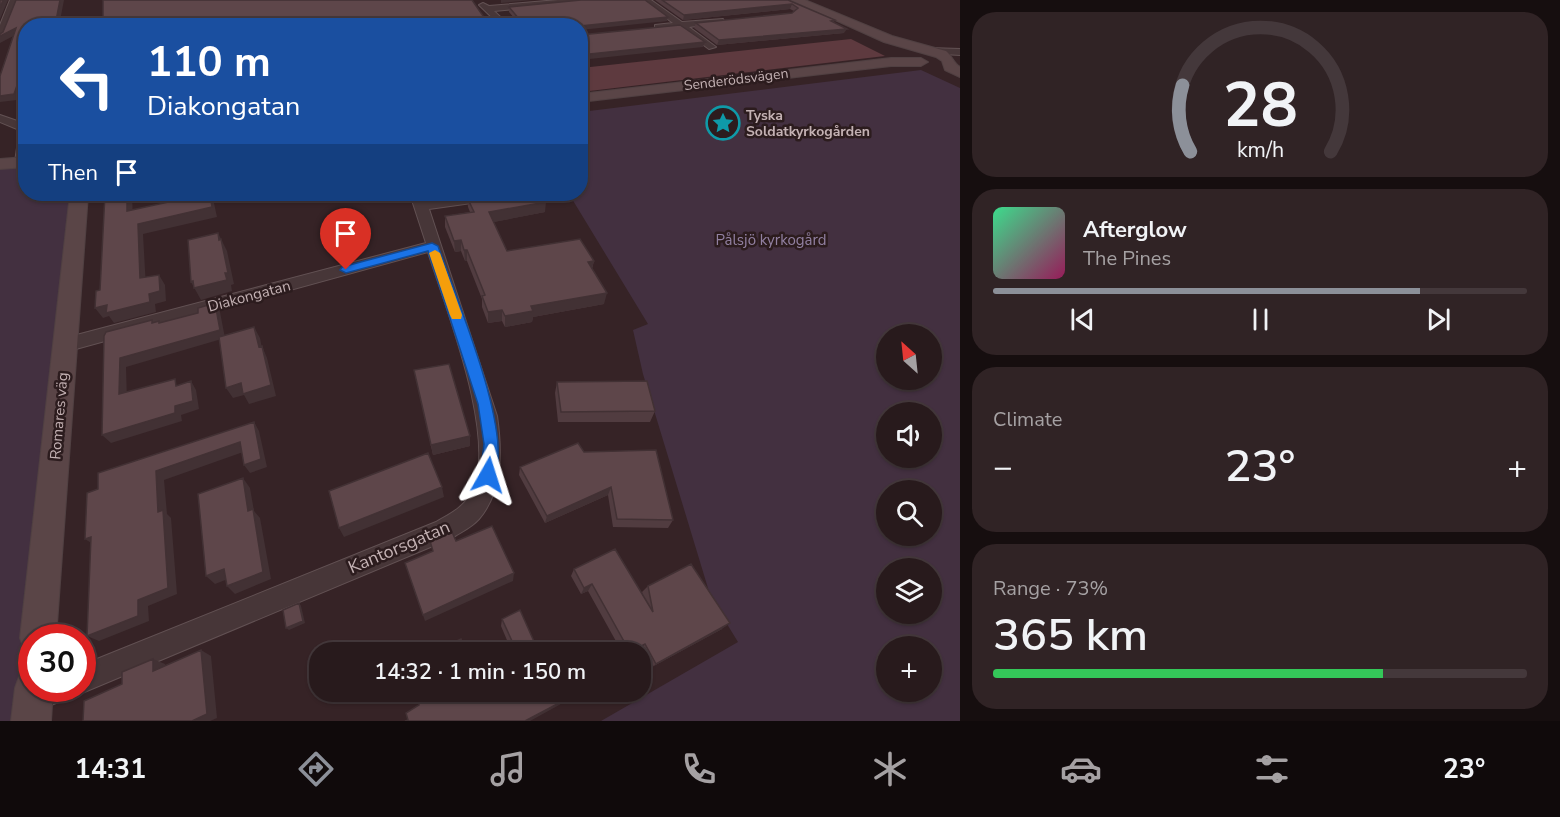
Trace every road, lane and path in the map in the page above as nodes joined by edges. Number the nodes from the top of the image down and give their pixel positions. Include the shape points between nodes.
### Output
1 (14, 0) edge
2 (479, 0) edge
3 (583, 0) edge
4 (646, 0) edge
5 (796, 0) edge
6 (808, 3) edge
7 (487, 9) junction
8 (497, 18) edge
9 (731, 20) edge
10 (682, 25) junction
11 (649, 28) edge
12 (0, 36) edge
13 (888, 39) junction
14 (712, 47) dead end
15 (906, 54) junction
16 (925, 56) junction
17 (953, 56) edge
18 (891, 62) junction
19 (960, 75) edge
20 (588, 97) edge
21 (0, 118) edge
22 (18, 126) edge
23 (18, 162) edge
24 (0, 164) edge
25 (78, 201) edge
26 (418, 201) edge
27 (432, 246) junction
28 (65, 345) junction
29 (39, 624) edge
30 (96, 673) edge

1 - 12 street
2 - 7 street
3 - 7 street
4 - 10 street
5 - 6 street
6 - 13 street
7 - 8 street
9 - 10 street
10 - 11 street
10 - 14 street
13 - 15 street via 903,47
13 - 16 street
15 - 16 street
15 - 18 street, Senderödsvägen
16 - 17 street, Senderödsvägen via 940,64
16 - 18 street, Senderödsvägen
16 - 19 street
17 - 19 street via 950,67
18 - 20 street, Senderödsvägen
21 - 22 street
23 - 24 street
25 - 28 street, Romares väg
26 - 27 street, Kantorsgatan
27 - 28 street, Diakongatan
27 - 30 street, Kantorsgatan via 489,423 488,475 473,510 444,530
28 - 29 street, Romares väg

